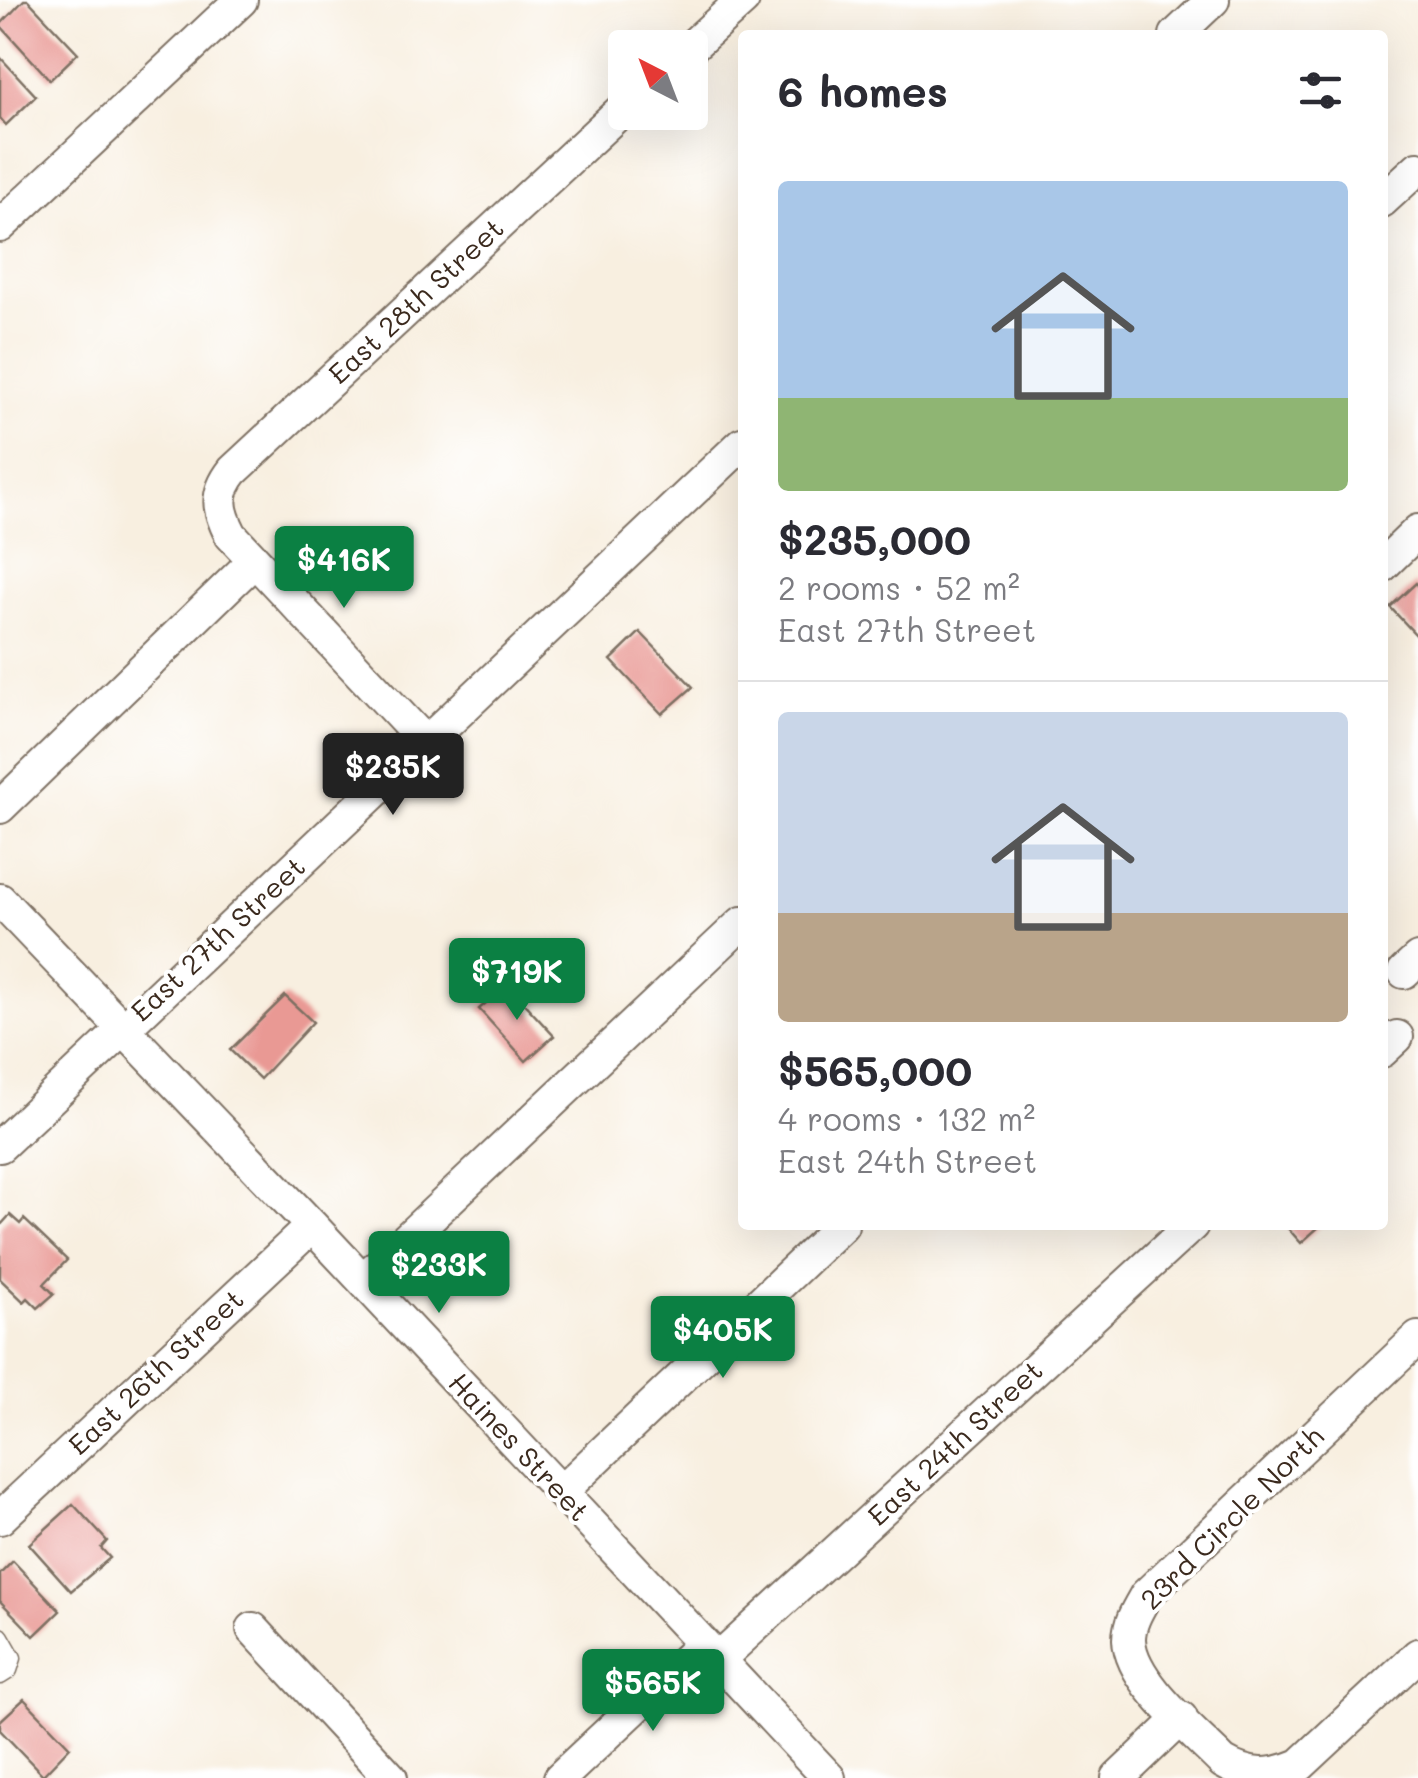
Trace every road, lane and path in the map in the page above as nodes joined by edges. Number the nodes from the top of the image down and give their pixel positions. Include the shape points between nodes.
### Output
1 (241, 0) edge
2 (743, 0) edge
3 (1213, 0) edge
4 (1181, 30) edge
5 (708, 32) edge
6 (608, 123) edge
7 (1418, 168) edge
8 (1388, 196) edge
9 (0, 226) edge
10 (738, 448) edge
11 (1418, 532) edge
12 (1388, 560) edge
13 (254, 561) junction
14 (426, 744) junction
15 (0, 808) edge
16 (0, 900) edge
17 (738, 926) edge
18 (124, 1028) junction
19 (0, 1146) edge
20 (312, 1226) junction
21 (837, 1230) edge
22 (1186, 1230) edge
23 (363, 1280) junction
24 (1418, 1338) edge
25 (560, 1492) junction
26 (0, 1518) edge
27 (253, 1629) dead end
28 (0, 1637) edge
29 (711, 1652) junction
30 (1418, 1655) edge
31 (0, 1675) edge
32 (1181, 1718) junction
33 (391, 1778) edge
34 (560, 1778) edge
35 (829, 1778) edge
36 (1118, 1778) edge

1 - 9 street
2 - 5 street
3 - 4 street
6 - 13 street, East 28th Street via 233,471 218,501 231,535
7 - 8 street
10 - 14 street, East 27th Street
11 - 12 street
13 - 14 street
13 - 15 street
14 - 18 street, East 27th Street
16 - 18 street, Haines Street
17 - 23 street
18 - 19 street, East 27th Street
18 - 20 street, Haines Street
20 - 23 street, Haines Street
20 - 26 street, East 26th Street
21 - 25 street
22 - 29 street, East 24th Street
23 - 25 street, Haines Street
24 - 32 street, 23rd Circle North via 1146,1595 1129,1639 1134,1659
25 - 29 street, Haines Street
27 - 33 street
28 - 31 lane via 12,1658
29 - 34 street, East 24th Street
29 - 35 street, Haines Street
30 - 32 street, 23rd Circle North via 1300,1765 1280,1774 1239,1772
32 - 36 street

